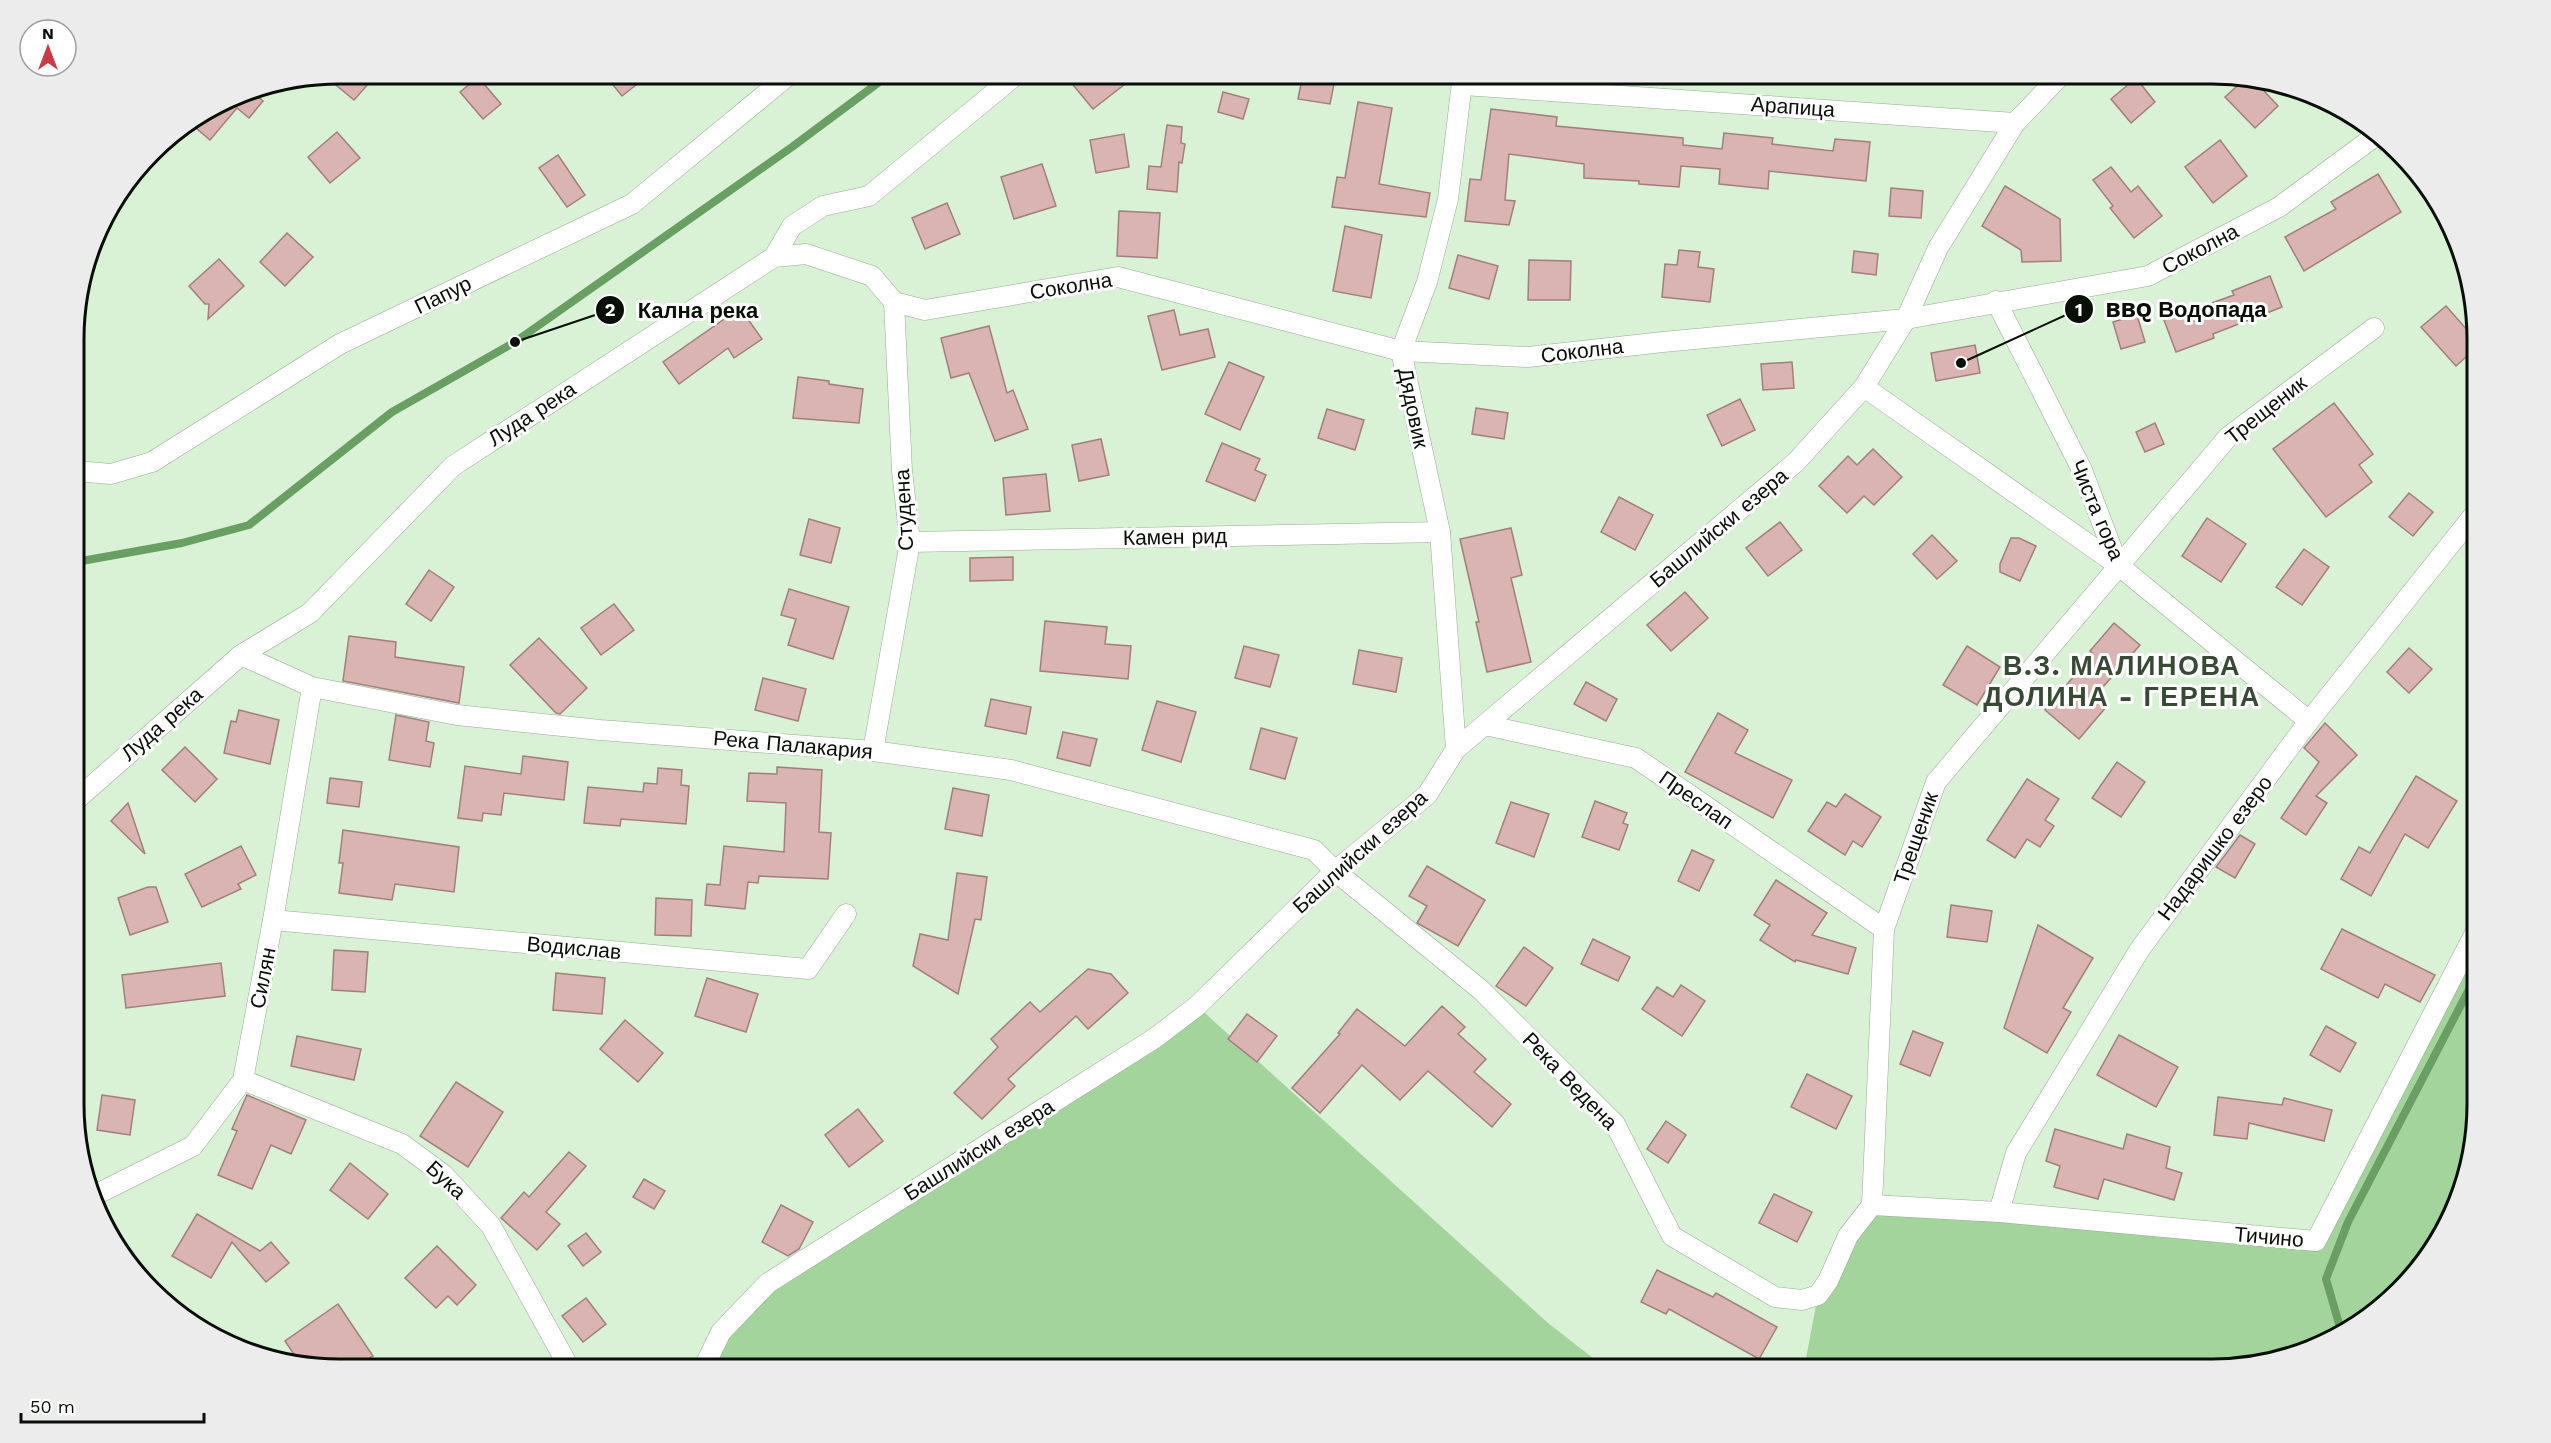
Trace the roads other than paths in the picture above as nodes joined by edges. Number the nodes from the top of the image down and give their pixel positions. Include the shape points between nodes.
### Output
1 (777, 84) edge
2 (1005, 84) edge
3 (1462, 84) edge
4 (1526, 84) edge
5 (2052, 84) edge
6 (2015, 123) junction
7 (2370, 140) edge
8 (774, 257) junction
9 (1996, 301) junction
10 (894, 302) junction
11 (1906, 319) junction
12 (2374, 328) dead end
13 (1401, 351) junction
14 (1864, 387) junction
15 (84, 472) edge
16 (2467, 523) edge
17 (1440, 532) junction
18 (910, 542) junction
19 (2118, 565) junction
20 (241, 656) junction
21 (312, 687) junction
22 (2309, 721) junction
23 (1485, 725) junction
24 (1456, 749) junction
25 (873, 751) junction
26 (84, 793) edge
27 (1335, 871) junction
28 (846, 914) dead end
29 (273, 920) junction
30 (1884, 929) junction
31 (2467, 947) edge
32 (243, 1080) junction
33 (100, 1192) edge
34 (1872, 1205) junction
35 (1999, 1212) junction
36 (564, 1359) edge
37 (708, 1359) edge

1 - 15 street, Папур via 632,204 340,344 152,462 111,474
2 - 8 street, Луда река via 869,196 823,206 792,226
3 - 13 street, Дядовик via 1448,199 1427,282
4 - 6 street, Арапица
5 - 6 street, Башлийски езера
6 - 11 street, Башлийски езера via 1938,248
7 - 9 street, Соколна via 2279,207 2148,276
8 - 10 street via 806,254 872,276
8 - 20 street, Луда река via 453,466 310,614
9 - 11 street, Соколна
9 - 19 street, Чиста гора via 2082,470
10 - 13 street, Соколна via 925,310 1118,277
10 - 18 street, Студена via 902,471
11 - 13 street, Соколна via 1528,357
11 - 14 street, Башлийски езера
12 - 19 street, Трещеник via 2228,437
13 - 17 street, Дядовик
14 - 19 street
14 - 23 street, Башлийски езера via 1796,462
16 - 22 street, Надаришко езеро
17 - 18 street, Камен рид
17 - 24 street, Дядовик
18 - 25 street, Студена
19 - 22 street, Чиста гора
19 - 30 street, Трещеник via 1936,782
20 - 21 street, Река Палакария
20 - 26 street, Луда река
21 - 25 street, Река Палакария via 468,717
21 - 29 street, Силян
22 - 35 street, Надаришко езеро via 2140,949 2016,1153
23 - 24 street, Башлийски езера
23 - 30 street, Преслап via 1636,758
24 - 27 street, Башлийски езера via 1427,795
25 - 27 street, Река Палакария via 1011,770 1314,850
27 - 34 street, Река Ведена via 1481,990 1615,1124 1672,1236 1775,1297 1802,1300 1818,1294 1828,1281 1848,1236
27 - 37 street, Башлийски езера via 1197,1006 1155,1038 768,1283 721,1332
28 - 29 street, Водислав via 808,969
29 - 32 street, Силян
30 - 34 street, Трещеник
31 - 35 street, Тичино via 2316,1241
32 - 33 street, Силян via 193,1146
32 - 36 street, Бука via 402,1143 444,1175 490,1226
34 - 35 street, Тичино

